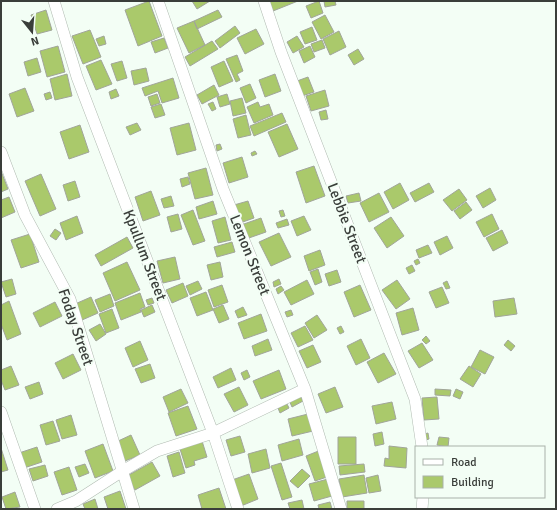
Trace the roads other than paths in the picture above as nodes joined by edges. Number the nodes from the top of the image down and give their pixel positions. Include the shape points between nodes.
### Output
1 (54, 1) edge
2 (158, 1) edge
3 (264, 1) edge
4 (1, 152) edge
5 (305, 389) junction
6 (1, 412) edge
7 (213, 433) junction
8 (422, 446) edge
9 (121, 472) junction
10 (424, 498) edge
11 (35, 509) edge
12 (57, 509) edge
13 (134, 509) edge
14 (238, 509) edge
15 (341, 509) edge
16 (422, 509) edge

1 - 7 street, Kpullum Street via 77,77
2 - 5 street, Lemon Street via 224,189
3 - 8 street, Lebbie Street via 415,399
4 - 9 street, Foday Street via 25,215 70,299
5 - 7 street
5 - 15 street, Lemon Street
6 - 11 street
7 - 9 street via 157,451
7 - 14 street, Kpullum Street
9 - 12 street via 76,501
9 - 13 street, Foday Street
10 - 16 street

